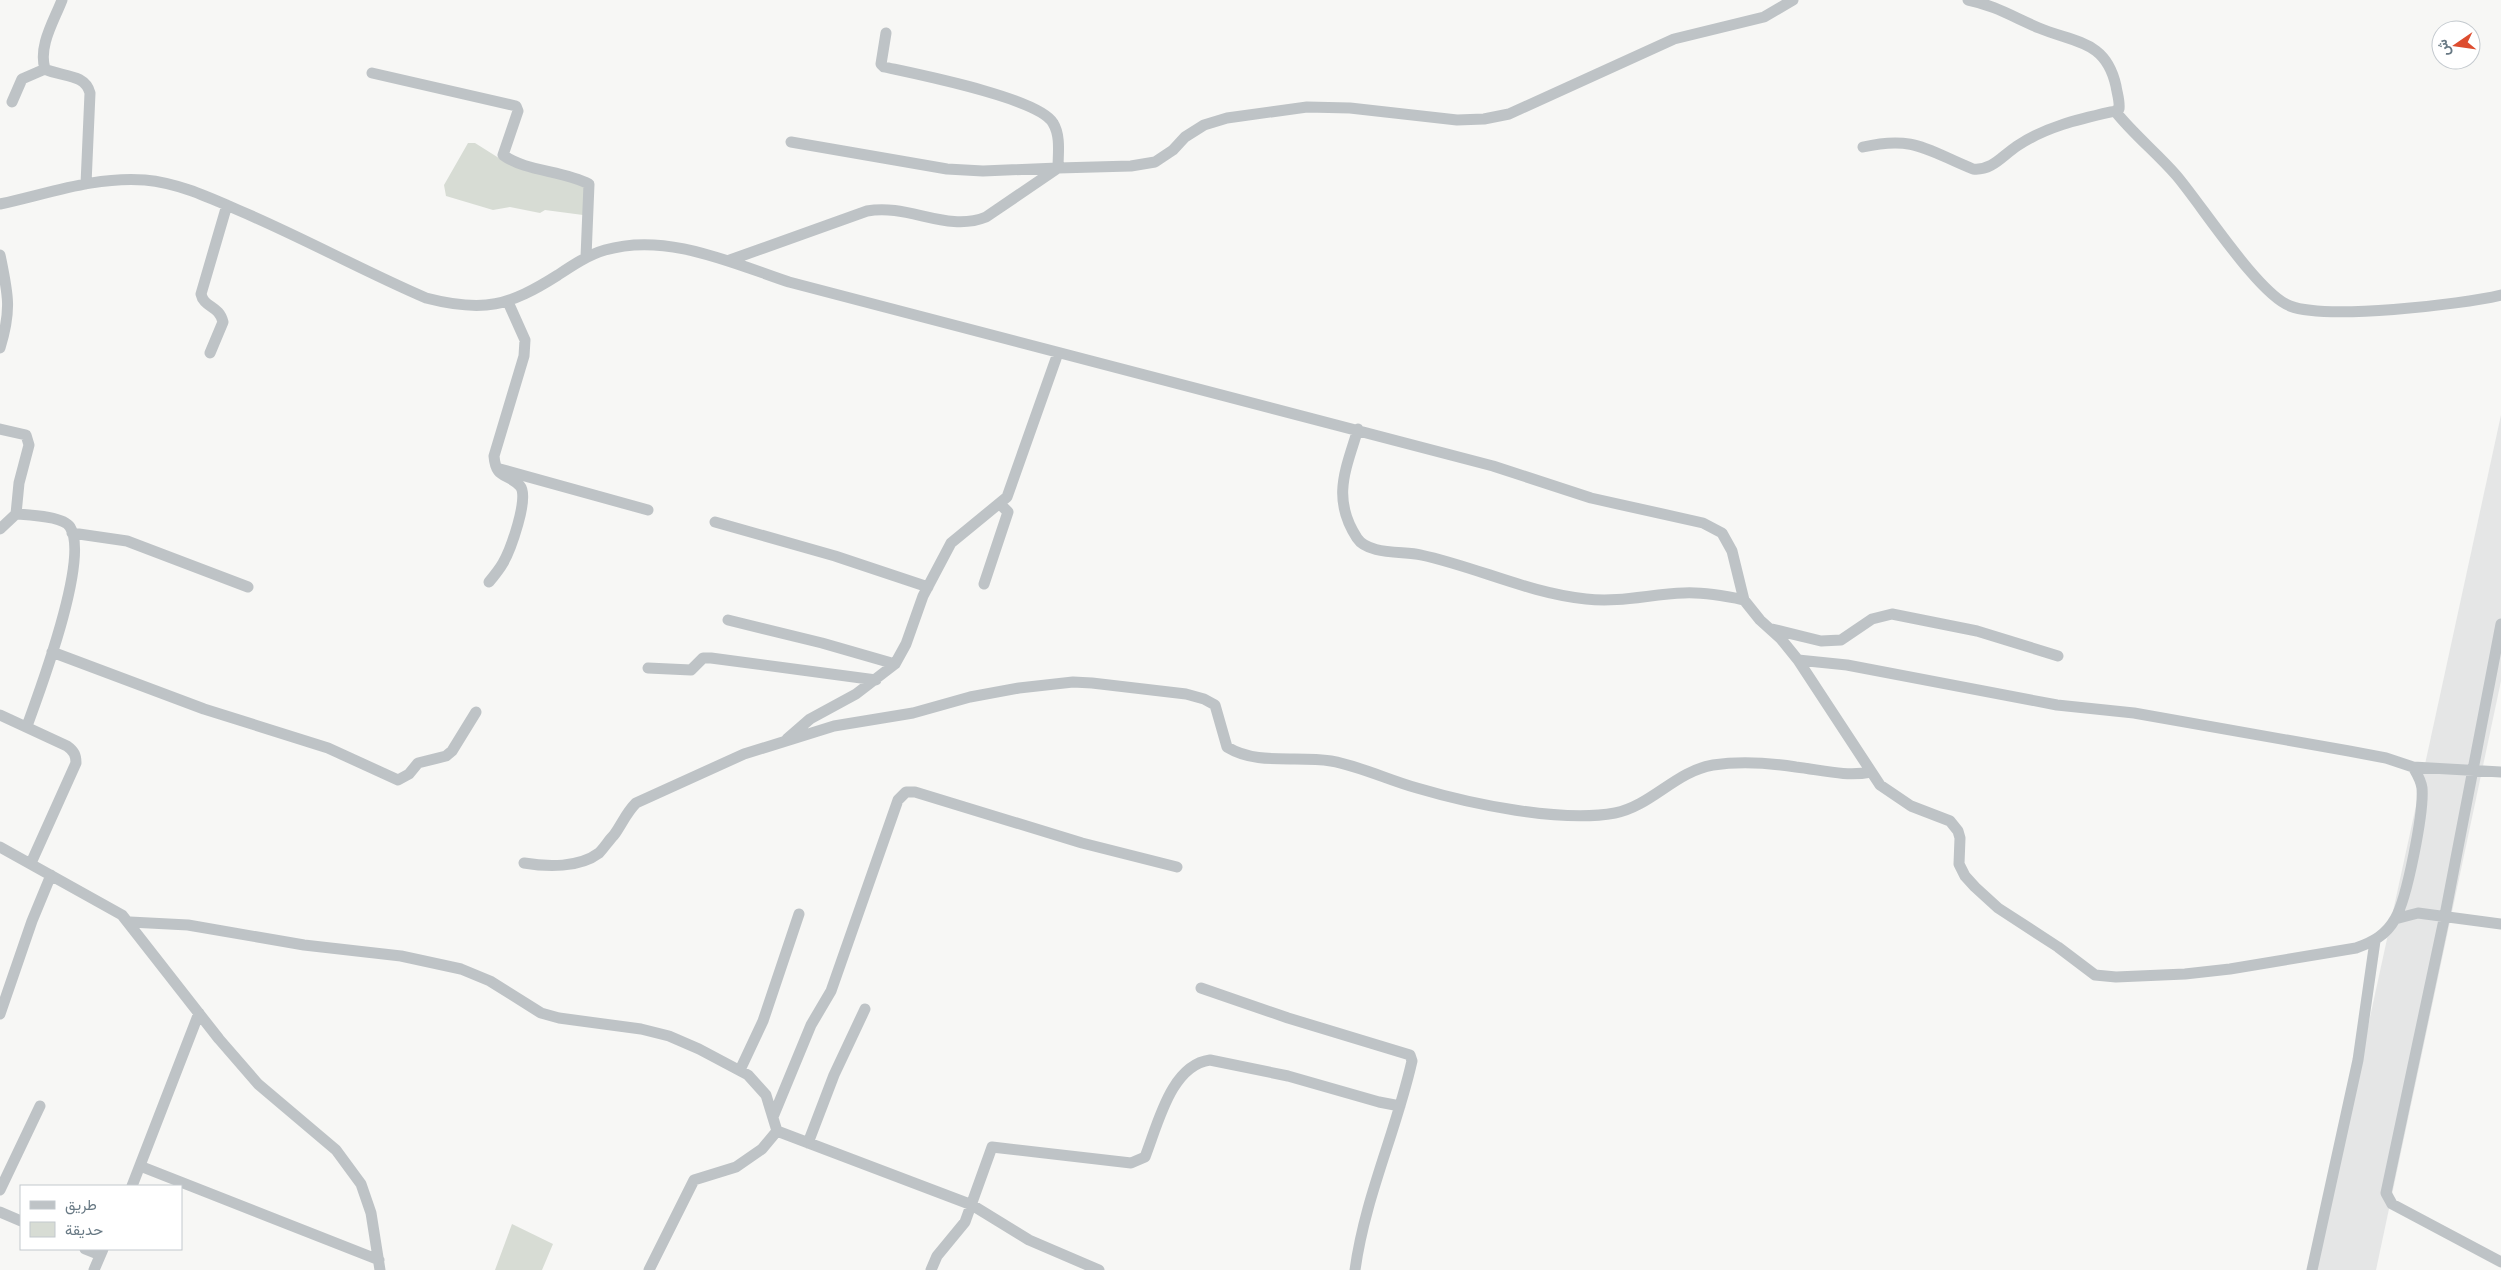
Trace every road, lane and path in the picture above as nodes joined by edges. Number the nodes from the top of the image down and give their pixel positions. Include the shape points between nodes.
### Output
1 (62, 0) edge
2 (1794, 0) edge
3 (1968, 0) edge
4 (886, 33) dead end
5 (46, 69) junction
6 (372, 73) dead end
7 (12, 102) dead end
8 (2115, 111) junction
9 (791, 142) dead end
10 (1863, 147) dead end
11 (1058, 168) junction
12 (86, 184) junction
13 (0, 204) edge
14 (228, 205) junction
15 (0, 255) edge
16 (586, 257) junction
17 (730, 260) junction
18 (2501, 295) edge
19 (508, 302) junction
20 (0, 348) edge
21 (210, 353) dead end
22 (1058, 353) junction
23 (0, 429) edge
24 (1358, 429) junction
25 (495, 468) junction
26 (1000, 504) junction
27 (648, 510) dead end
28 (16, 514) junction
29 (715, 522) dead end
30 (0, 528) edge
31 (72, 533) junction
32 (489, 582) dead end
33 (984, 584) dead end
34 (248, 587) dead end
35 (928, 587) junction
36 (1744, 600) junction
37 (728, 620) dead end
38 (2501, 624) edge
39 (1771, 629) junction
40 (52, 652) junction
41 (2058, 656) dead end
42 (1798, 660) junction
43 (895, 664) junction
44 (648, 668) dead end
45 (876, 680) junction
46 (476, 712) dead end
47 (0, 715) edge
48 (27, 726) junction
49 (786, 741) junction
50 (2413, 767) junction
51 (1871, 772) junction
52 (2473, 772) junction
53 (2501, 772) edge
54 (0, 847) edge
55 (32, 863) junction
56 (524, 863) dead end
57 (1177, 867) dead end
58 (51, 875) junction
59 (799, 914) dead end
60 (2444, 915) junction
61 (2501, 915) edge
62 (2396, 919) junction
63 (130, 922) junction
64 (2486, 922) junction
65 (2501, 924) edge
66 (2376, 941) junction
67 (1202, 988) dead end
68 (1, 1008) edge
69 (865, 1009) dead end
70 (199, 1013) junction
71 (740, 1070) junction
72 (40, 1106) dead end
73 (1400, 1106) junction
74 (773, 1117) junction
75 (777, 1131) junction
76 (808, 1143) junction
77 (140, 1166) junction
78 (132, 1185) edge
79 (0, 1190) edge
80 (972, 1205) junction
81 (0, 1212) edge
82 (20, 1221) edge
83 (102, 1252) edge
84 (2501, 1262) edge
85 (379, 1265) edge
86 (94, 1270) edge
87 (649, 1270) edge
88 (931, 1270) edge
89 (1098, 1270) edge
90 (1355, 1270) edge
91 (2312, 1270) edge

1 - 5 street via 43,54
2 - 11 street via 1764,17 1674,39 1509,114 1457,120 1350,108 1307,107 1270,111 1204,125 1155,162 1131,166
3 - 8 street via 2004,11 2095,50 2109,64 2113,74 2119,104
4 - 11 street via 881,64 884,67 1001,97 1043,112 1056,130
5 - 7 street via 22,79
5 - 12 street via 88,84
6 - 16 street via 516,106 518,111 503,155 514,162 589,184
8 - 10 street via 2063,122 2042,131 1993,165 1979,170 1914,143 1882,143
8 - 18 street via 2176,175 2257,280 2287,305 2337,311 2450,303
9 - 11 street via 947,169
11 - 17 street via 976,221 952,222 883,208
12 - 13 street
12 - 14 street via 145,180 193,191
14 - 19 street via 426,298 475,307
14 - 21 street via 200,294 204,302 217,309 223,322
15 - 20 street via 9,298 7,326
16 - 17 street via 605,249 629,245 682,248
16 - 19 street
17 - 22 street via 789,282
19 - 25 street via 526,340 524,356 495,447
22 - 24 street
22 - 26 street via 1011,488
23 - 28 street via 26,435 29,440
24 - 36 street via 1493,466 1591,498 1703,523 1722,534 1727,541
24 - 36 street via 1342,483 1342,496 1351,526 1364,545 1377,550 1420,555 1523,587 1584,599 1620,601 1701,593
25 - 27 street
25 - 32 street via 524,492 513,540 503,564
26 - 33 street via 1008,512
26 - 35 street via 951,543
28 - 30 street
28 - 31 street via 61,520 70,526
29 - 35 street via 835,556
31 - 34 street via 127,541
31 - 40 street via 76,549 66,604
35 - 43 street
36 - 39 street
37 - 43 street
38 - 52 street
39 - 41 street via 1831,642 1842,640 1872,619 1892,614 2017,641
39 - 42 street
40 - 46 street via 204,709 328,748 398,780 409,774 418,763 446,756 452,751
40 - 48 street
42 - 50 street via 1847,665 2056,705 2163,718 2358,753
42 - 51 street
43 - 45 street
44 - 45 street via 691,670 703,658 711,658
45 - 49 street via 810,719
47 - 48 street
48 - 55 street via 67,746 74,751 76,758
49 - 51 street via 834,726 913,713 995,692 1073,682 1204,699 1216,705 1227,748 1237,754 1331,761 1460,799 1563,816 1618,813 1678,779 1712,765 1766,764 1848,775
49 - 56 street via 744,754 649,796 627,812 598,853 580,861 546,867
50 - 52 street
50 - 62 street via 2422,786 2423,803 2415,849
51 - 66 street via 1880,785 1911,806 1950,820 1960,838 1959,864 1975,887 1998,908 2095,975 2141,976 2230,970 2356,948
52 - 53 street
52 - 60 street
54 - 55 street
55 - 58 street
57 - 74 street via 1082,843 916,792 906,792 898,800 831,991 811,1025
58 - 63 street
58 - 68 street
59 - 71 street via 763,1021
60 - 62 street via 2418,913
60 - 64 street
60 - 84 street via 2386,1193 2392,1204
61 - 64 street
62 - 66 street
63 - 70 street
63 - 71 street via 188,924 320,947 401,956 461,970 490,981 541,1013 669,1036
64 - 65 street
66 - 91 street via 2358,1060
67 - 73 street via 1410,1055 1412,1061
69 - 76 street via 834,1074
70 - 77 street
70 - 85 street via 258,1084 336,1150 360,1184 371,1213
71 - 74 street via 766,1095
72 - 79 street
73 - 80 street via 1288,1076 1210,1060 1199,1061 1177,1080 1145,1156 1131,1163 992,1147
73 - 90 street via 1367,1209
74 - 75 street
75 - 76 street
75 - 87 street via 762,1149 736,1167 694,1180
76 - 80 street
77 - 78 street
77 - 85 street
80 - 88 street via 961,1230 937,1256
80 - 89 street via 1029,1240
81 - 82 street
83 - 86 street

